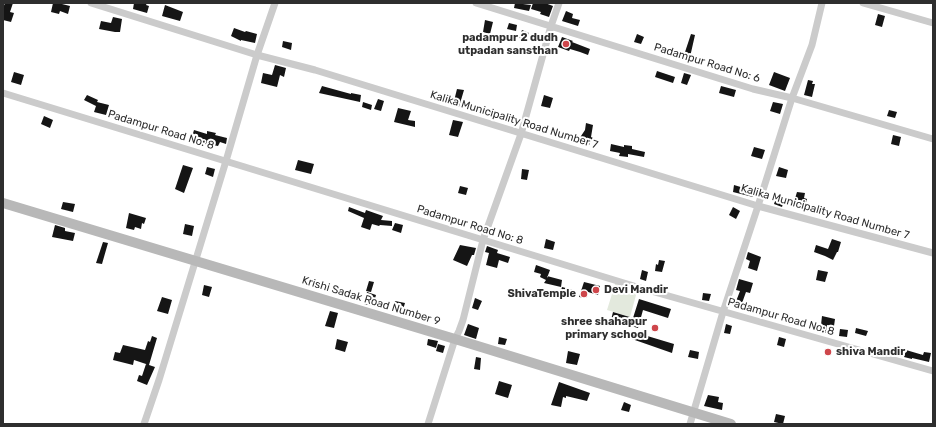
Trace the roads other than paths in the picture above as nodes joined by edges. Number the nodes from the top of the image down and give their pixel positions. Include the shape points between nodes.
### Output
1 (91, 3) edge
2 (275, 3) edge
3 (476, 3) edge
4 (559, 3) edge
5 (822, 3) edge
6 (863, 3) edge
7 (933, 24) edge
8 (551, 26) junction
9 (257, 55) junction
10 (3, 93) edge
11 (792, 98) junction
12 (521, 134) junction
13 (933, 139) edge
14 (226, 161) junction
15 (3, 203) edge
16 (758, 206) junction
17 (483, 240) junction
18 (933, 253) edge
19 (195, 261) junction
20 (723, 312) junction
21 (454, 339) junction
22 (933, 371) edge
23 (694, 412) junction
24 (144, 424) edge
25 (428, 424) edge
26 (690, 424) edge
27 (731, 424) edge

1 - 9 street, Kalika Municipality Road Number 7
2 - 9 street
3 - 8 street, Padampur Road No: 6
4 - 8 street
5 - 11 street via 812,45
6 - 7 street
8 - 11 street, Padampur Road No: 6 via 753,89
8 - 12 street
9 - 12 street, Kalika Municipality Road Number 7 via 315,70
9 - 14 street
10 - 14 street, Padampur Road No: 8
11 - 13 street, Padampur Road No: 6
11 - 16 street
12 - 16 street, Kalika Municipality Road Number 7
12 - 17 street
14 - 17 street, Padampur Road No: 8
14 - 19 street
15 - 19 street, Krishi Sadak Road Number 9
16 - 18 street, Kalika Municipality Road Number 7
16 - 20 street
17 - 20 street, Padampur Road No: 8
17 - 21 street via 463,320
19 - 21 street, Krishi Sadak Road Number 9
19 - 24 street
20 - 22 street, Padampur Road No: 8
20 - 23 street
21 - 23 street, Krishi Sadak Road Number 9
21 - 25 street
23 - 26 street
23 - 27 street, Krishi Sadak Road Number 9

